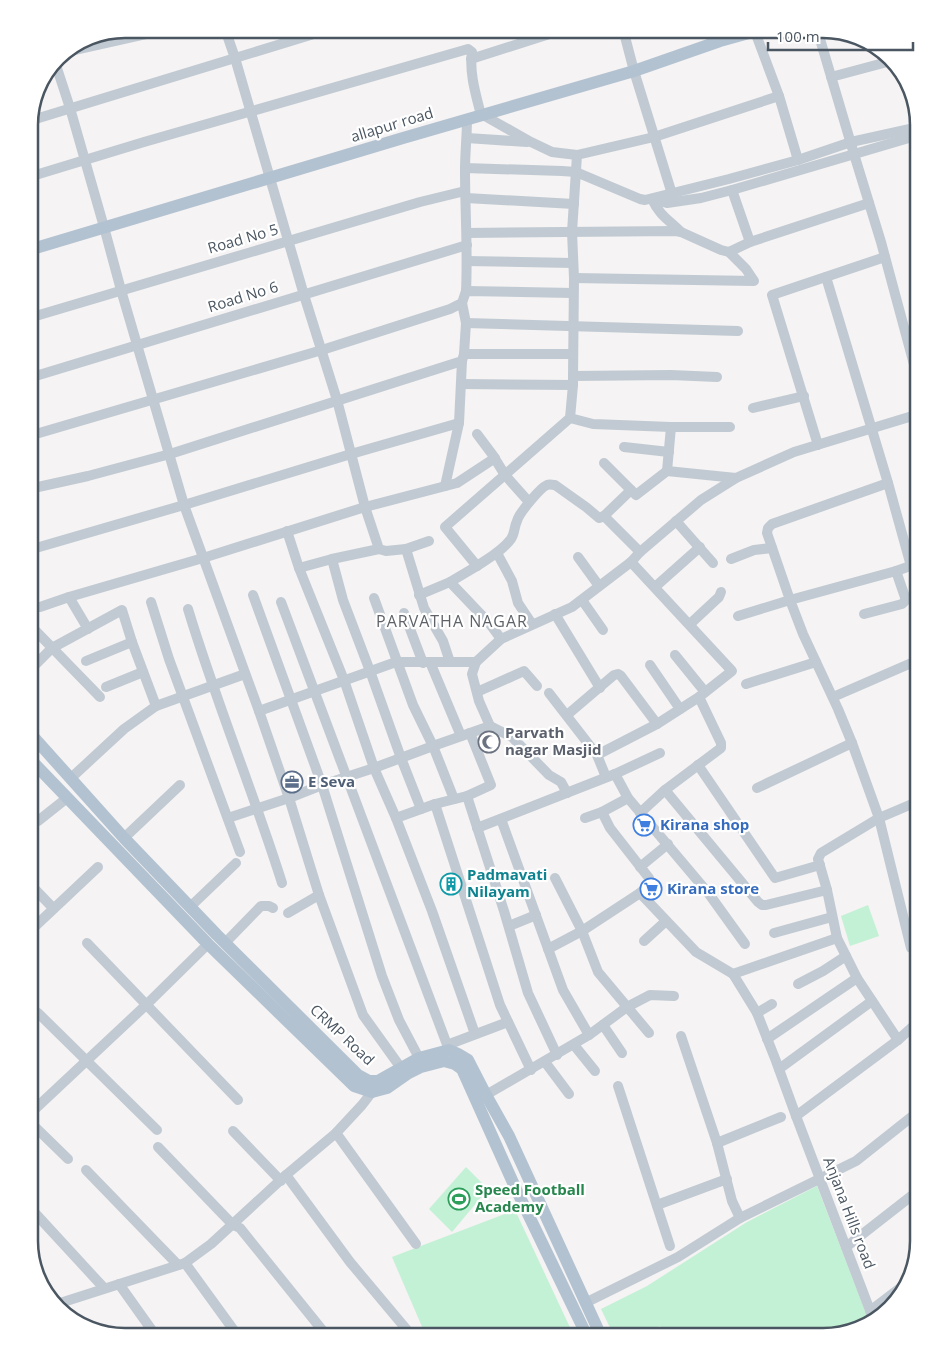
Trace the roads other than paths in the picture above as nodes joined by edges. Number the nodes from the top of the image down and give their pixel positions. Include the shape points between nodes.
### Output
1 (128, 38) edge
2 (228, 38) edge
3 (301, 38) edge
4 (534, 38) edge
5 (625, 38) edge
6 (730, 38) edge
7 (760, 38) edge
8 (820, 38) edge
9 (84, 48) edge
10 (235, 58) junction
11 (471, 59) junction
12 (885, 63) edge
13 (57, 71) edge
14 (634, 71) junction
15 (831, 77) junction
16 (779, 96) junction
17 (70, 108) junction
18 (251, 111) junction
19 (482, 115) junction
20 (38, 118) edge
21 (467, 119) junction
22 (910, 129) edge
23 (654, 137) junction
24 (467, 138) junction
25 (910, 138) edge
26 (531, 142) junction
27 (850, 142) junction
28 (854, 154) junction
29 (577, 155) junction
30 (84, 160) junction
31 (798, 160) junction
32 (465, 168) junction
33 (576, 172) junction
34 (38, 174) edge
35 (271, 178) junction
36 (732, 190) junction
37 (466, 194) junction
38 (672, 194) junction
39 (648, 199) junction
40 (869, 203) junction
41 (574, 204) junction
42 (104, 227) junction
43 (572, 232) junction
44 (682, 232) junction
45 (467, 233) junction
46 (288, 242) junction
47 (750, 242) junction
48 (467, 245) junction
49 (38, 247) edge
50 (729, 252) junction
51 (885, 257) junction
52 (467, 261) junction
53 (573, 263) junction
54 (826, 277) junction
55 (574, 278) junction
56 (121, 290) junction
57 (466, 291) junction
58 (573, 292) junction
59 (304, 294) junction
60 (462, 303) junction
61 (38, 315) edge
62 (466, 323) junction
63 (573, 326) junction
64 (738, 331) dead end
65 (910, 332) edge
66 (906, 333) junction
67 (137, 346) junction
68 (910, 348) edge
69 (322, 350) junction
70 (573, 354) junction
71 (463, 358) junction
72 (38, 375) edge
73 (716, 377) dead end
74 (573, 380) junction
75 (462, 384) junction
76 (804, 396) junction
77 (153, 400) junction
78 (337, 400) junction
79 (753, 408) dead end
80 (910, 417) edge
81 (570, 418) junction
82 (459, 423) junction
83 (671, 427) junction
84 (730, 427) dead end
85 (872, 429) junction
86 (38, 433) edge
87 (477, 434) dead end
88 (818, 445) junction
89 (624, 447) dead end
90 (670, 452) junction
91 (170, 454) junction
92 (351, 454) junction
93 (495, 458) junction
94 (604, 462) dead end
95 (667, 471) junction
96 (505, 475) junction
97 (736, 478) junction
98 (888, 483) junction
99 (445, 486) junction
100 (38, 487) edge
101 (631, 490) junction
102 (529, 502) junction
103 (184, 505) junction
104 (365, 507) junction
105 (604, 516) junction
106 (676, 521) junction
107 (287, 530) junction
108 (429, 541) dead end
109 (38, 547) edge
110 (700, 547) junction
111 (772, 548) junction
112 (379, 549) junction
113 (406, 549) junction
114 (910, 550) edge
115 (640, 552) junction
116 (497, 553) junction
117 (578, 557) dead end
118 (203, 558) junction
119 (332, 559) junction
120 (731, 559) dead end
121 (631, 562) junction
122 (713, 563) dead end
123 (477, 566) junction
124 (910, 567) edge
125 (299, 568) junction
126 (896, 571) junction
127 (450, 582) junction
128 (599, 586) junction
129 (655, 587) junction
130 (721, 592) dead end
131 (253, 595) dead end
132 (420, 595) junction
133 (69, 597) junction
134 (374, 598) dead end
135 (582, 600) junction
136 (790, 600) junction
137 (151, 602) dead end
138 (281, 602) dead end
139 (40, 607) dead end
140 (188, 609) dead end
141 (404, 613) dead end
142 (555, 614) junction
143 (864, 614) dead end
144 (738, 616) dead end
145 (532, 624) junction
146 (690, 624) junction
147 (88, 628) junction
148 (603, 630) dead end
149 (38, 633) edge
150 (501, 639) junction
151 (132, 642) junction
152 (52, 648) junction
153 (675, 655) dead end
154 (86, 661) dead end
155 (38, 662) edge
156 (396, 662) junction
157 (427, 662) junction
158 (450, 662) junction
159 (476, 662) junction
160 (816, 662) junction
161 (910, 664) edge
162 (650, 665) dead end
163 (370, 671) junction
164 (143, 672) junction
165 (245, 674) junction
166 (344, 680) junction
167 (746, 684) dead end
168 (213, 686) junction
169 (537, 686) dead end
170 (106, 688) dead end
171 (600, 688) junction
172 (315, 691) junction
173 (477, 692) junction
174 (549, 693) dead end
175 (702, 695) junction
176 (100, 697) dead end
177 (183, 697) junction
178 (833, 697) junction
179 (290, 700) junction
180 (156, 706) junction
181 (680, 709) junction
182 (259, 711) junction
183 (567, 714) junction
184 (657, 724) junction
185 (490, 726) junction
186 (465, 734) junction
187 (38, 742) edge
188 (852, 743) junction
189 (433, 746) junction
190 (660, 753) dead end
191 (597, 755) junction
192 (400, 758) junction
193 (698, 764) junction
194 (38, 767) edge
195 (374, 768) junction
196 (611, 775) junction
197 (71, 778) junction
198 (346, 778) junction
199 (180, 785) dead end
200 (322, 785) junction
201 (757, 788) dead end
202 (665, 790) junction
203 (567, 793) junction
204 (467, 796) junction
205 (67, 798) junction
206 (289, 798) junction
207 (628, 798) junction
208 (454, 799) junction
209 (434, 804) junction
210 (910, 805) edge
211 (258, 808) junction
212 (421, 809) junction
213 (602, 812) junction
214 (640, 813) junction
215 (228, 818) junction
216 (396, 818) junction
217 (586, 818) dead end
218 (879, 818) junction
219 (501, 819) junction
220 (38, 822) edge
221 (477, 828) junction
222 (124, 838) junction
223 (668, 844) junction
224 (240, 852) dead end
225 (236, 863) dead end
226 (820, 865) junction
227 (98, 867) dead end
228 (640, 867) junction
229 (555, 878) dead end
230 (282, 883) dead end
231 (827, 890) junction
232 (38, 892) edge
233 (640, 893) junction
234 (319, 895) junction
235 (190, 907) junction
236 (54, 908) junction
237 (273, 908) dead end
238 (288, 913) dead end
239 (536, 915) junction
240 (832, 916) junction
241 (666, 921) junction
242 (38, 923) edge
243 (509, 926) junction
244 (582, 930) junction
245 (774, 933) dead end
246 (837, 938) junction
247 (644, 941) dead end
248 (88, 943) dead end
249 (225, 943) junction
250 (208, 944) junction
251 (745, 944) dead end
252 (910, 944) edge
253 (548, 949) junction
254 (846, 956) junction
255 (733, 974) junction
256 (857, 978) junction
257 (798, 984) dead end
258 (674, 996) dead end
259 (872, 1001) junction
260 (772, 1004) dead end
261 (146, 1005) junction
262 (627, 1007) junction
263 (757, 1012) junction
264 (38, 1013) dead end
265 (508, 1022) junction
266 (603, 1025) junction
267 (910, 1029) edge
268 (648, 1032) dead end
269 (475, 1034) junction
270 (589, 1035) junction
271 (681, 1036) dead end
272 (767, 1039) junction
273 (898, 1040) junction
274 (574, 1045) junction
275 (448, 1047) junction
276 (622, 1053) dead end
277 (557, 1055) junction
278 (419, 1058) junction
279 (87, 1061) junction
280 (545, 1062) junction
281 (401, 1068) junction
282 (779, 1069) junction
283 (531, 1070) junction
284 (595, 1072) dead end
285 (618, 1086) dead end
286 (372, 1092) junction
287 (569, 1094) dead end
288 (486, 1095) junction
289 (238, 1100) dead end
290 (38, 1106) edge
291 (796, 1116) junction
292 (780, 1117) dead end
293 (910, 1118) edge
294 (38, 1128) edge
295 (157, 1130) dead end
296 (233, 1131) dead end
297 (336, 1133) junction
298 (717, 1143) junction
299 (158, 1147) dead end
300 (68, 1159) dead end
301 (86, 1170) dead end
302 (284, 1178) junction
303 (820, 1178) junction
304 (727, 1179) junction
305 (910, 1197) edge
306 (657, 1205) junction
307 (38, 1216) edge
308 (740, 1218) junction
309 (233, 1225) junction
310 (416, 1244) dead end
311 (670, 1246) dead end
312 (846, 1248) junction
313 (182, 1264) junction
314 (119, 1284) junction
315 (104, 1288) junction
316 (63, 1302) edge
317 (585, 1303) junction
318 (871, 1313) edge
319 (150, 1327) edge
320 (231, 1327) edge
321 (320, 1327) edge
322 (405, 1327) edge
323 (583, 1328) edge
324 (597, 1328) edge

1 - 9 street
2 - 10 street
3 - 10 street
4 - 11 street
5 - 14 street
6 - 14 main road, allapur road
7 - 16 street
8 - 15 street
10 - 17 street
10 - 18 street
11 - 18 street via 472,52 468,49
11 - 19 street via 473,83
12 - 15 street
13 - 17 street
14 - 19 main road, allapur road
14 - 23 street
15 - 27 street
16 - 23 street
16 - 31 street
17 - 20 street
17 - 30 street
18 - 30 street
18 - 35 street
19 - 21 main road, allapur road
19 - 26 street
21 - 24 street
21 - 35 main road, allapur road
22 - 27 street
23 - 29 street
23 - 38 street
24 - 26 street
24 - 32 street
25 - 28 street
26 - 29 street via 552,152
27 - 28 street
27 - 31 street
28 - 36 street
28 - 40 street
29 - 33 street
30 - 34 street
30 - 42 street
31 - 38 street
32 - 33 street
32 - 37 street
33 - 39 street via 640,199
33 - 41 street
35 - 42 main road, allapur road
35 - 46 street
36 - 39 street via 667,203
36 - 47 street
37 - 41 street, Road No 5
37 - 45 street
37 - 46 street, Road No 5 via 420,202
38 - 39 street
39 - 44 street
40 - 47 street
40 - 51 street
41 - 43 street
42 - 49 main road, allapur road
42 - 56 street
43 - 44 street
43 - 45 street
43 - 53 street
44 - 50 street
45 - 48 street
46 - 56 street, Road No 5
46 - 59 street
47 - 50 street
48 - 52 street
48 - 59 street, Road No 6
50 - 55 street via 754,281
51 - 54 street
51 - 66 street
52 - 53 street
52 - 57 street
53 - 55 street
54 - 76 street via 772,295
54 - 85 street
55 - 58 street
56 - 61 street, Road No 5
56 - 67 street
57 - 58 street
57 - 60 street
58 - 63 street
59 - 67 street, Road No 6
59 - 69 street
60 - 62 street
60 - 69 street
62 - 63 street
62 - 71 street
63 - 64 street
63 - 70 street
65 - 66 street
66 - 68 street
67 - 72 street, Road No 6
67 - 77 street
69 - 77 street
69 - 78 street
70 - 71 street
70 - 74 street
71 - 75 street
71 - 78 street
73 - 74 street via 671,375
74 - 75 street
74 - 81 street
75 - 82 street
76 - 79 street
76 - 88 street
77 - 86 street
77 - 91 street
78 - 91 street
78 - 92 street
80 - 85 street
81 - 83 street via 593,424
81 - 96 street
82 - 92 street
82 - 99 street
83 - 84 street
83 - 90 street
85 - 88 street
85 - 98 street
87 - 93 street
88 - 97 street
89 - 90 street
90 - 95 street
91 - 100 street
91 - 103 street
92 - 103 street
92 - 104 street
93 - 96 street
93 - 99 street via 457,483
94 - 101 street
95 - 97 street
95 - 101 street via 636,495
96 - 102 street
96 - 123 street via 445,527
97 - 106 street via 701,500
98 - 111 street via 772,524 767,533
98 - 114 street
99 - 104 street
101 - 105 street
102 - 105 street via 548,484 555,485 599,518
102 - 116 street via 516,520 509,541
103 - 109 street
103 - 118 street
104 - 107 street
104 - 112 street
105 - 115 street
106 - 110 street
106 - 115 street
107 - 118 street
107 - 125 street
108 - 113 street
110 - 122 street
110 - 129 street
111 - 120 street via 754,550
111 - 136 street
112 - 113 street
112 - 119 street
113 - 132 street
115 - 121 street
116 - 123 street
116 - 145 street via 512,581 518,603
117 - 128 street
118 - 133 street
118 - 165 street
119 - 125 street
119 - 163 street via 343,600
121 - 128 street
121 - 129 street
123 - 127 street
124 - 126 street
125 - 166 street
126 - 136 street
126 - 143 street via 906,600 902,604
127 - 132 street
127 - 150 street
128 - 135 street
129 - 146 street
130 - 146 street
131 - 179 street
132 - 158 street via 444,641
133 - 139 street
133 - 147 street
134 - 156 street
135 - 142 street
135 - 148 street
136 - 144 street
136 - 160 street
137 - 177 street
138 - 172 street
140 - 168 street
141 - 157 street
142 - 145 street
142 - 171 street
145 - 150 street
146 - 175 street via 732,671
147 - 151 street via 122,610
147 - 152 street
149 - 152 street
150 - 159 street
151 - 154 street
151 - 164 street
152 - 155 street
152 - 176 street
153 - 175 street
156 - 157 street
156 - 163 street
156 - 189 street
157 - 158 street
157 - 186 street
158 - 159 street
159 - 173 street via 472,674
160 - 167 street
160 - 178 street
161 - 178 street
162 - 181 street
163 - 166 street
163 - 192 street
164 - 170 street
164 - 180 street
165 - 168 street
165 - 182 street
166 - 172 street
166 - 195 street
168 - 177 street
168 - 211 street
169 - 173 street via 524,671
171 - 183 street
171 - 184 street via 618,674
172 - 179 street
172 - 198 street
173 - 185 street
174 - 183 street
175 - 181 street
175 - 193 street via 721,745 719,750
177 - 180 street
177 - 215 street
178 - 188 street
179 - 182 street
179 - 200 street
180 - 197 street via 124,729
181 - 184 street
182 - 206 street
183 - 191 street
184 - 191 street
185 - 186 street
185 - 203 street via 512,736 561,782
186 - 189 street
186 - 204 street via 491,784
187 - 197 main road, CRMP Road
188 - 201 street
188 - 218 street
189 - 192 street
189 - 208 street
190 - 196 street
191 - 196 street
192 - 195 street
192 - 212 street
193 - 202 street
193 - 226 street via 775,878
194 - 205 main road, CRMP Road
195 - 198 street
195 - 216 street
196 - 203 street
196 - 207 street
197 - 222 main road, CRMP Road
198 - 200 street
198 - 275 street
199 - 222 street
200 - 206 street
200 - 278 street via 382,976 399,1020
202 - 214 street
202 - 231 street via 762,905
203 - 219 street
204 - 208 street
204 - 221 street
205 - 220 street
205 - 250 main road, CRMP Road
206 - 211 street
206 - 234 street
207 - 213 street
207 - 214 street
208 - 209 street
209 - 212 street
209 - 265 street
210 - 218 street
211 - 215 street
211 - 230 street
212 - 216 street
213 - 217 street
213 - 228 street via 610,828
214 - 223 street
215 - 224 street
216 - 269 street
218 - 226 street via 820,854
218 - 252 street
219 - 221 street
219 - 239 street
221 - 243 street
222 - 235 main road, CRMP Road
223 - 228 street
223 - 251 street
225 - 235 street
226 - 231 street
227 - 236 street
228 - 233 street via 650,882
229 - 244 street
231 - 240 street
232 - 236 street
233 - 241 street
233 - 244 street
234 - 238 street
234 - 281 street via 363,1015
235 - 249 main road, CRMP Road
236 - 242 street
237 - 249 street via 261,906
239 - 243 street
239 - 253 street
240 - 245 street
240 - 246 street
241 - 247 street
241 - 255 street via 696,952
243 - 277 street via 528,993
244 - 253 street
244 - 262 street via 598,972
246 - 254 street
246 - 255 street
248 - 261 street
249 - 281 main road, CRMP Road via 358,1075 369,1081 378,1081
250 - 261 street
250 - 286 main road, CRMP Road via 354,1086
253 - 270 street via 563,990
254 - 256 street
254 - 257 street
255 - 263 street, Anjana Hills road
256 - 259 street
256 - 272 street
258 - 262 street via 650,995
259 - 273 street
259 - 282 street
260 - 263 street
261 - 279 street
261 - 289 street
262 - 266 street
262 - 268 street
263 - 272 street, Anjana Hills road
264 - 279 street
265 - 269 street
265 - 283 street
266 - 270 street
266 - 276 street
267 - 273 street
269 - 275 street
270 - 274 street
271 - 298 street
272 - 282 street, Anjana Hills road
273 - 291 street
274 - 277 street
274 - 284 street
275 - 278 main road, CRMP Road
275 - 288 main road via 468,1060
277 - 280 street
278 - 281 main road, CRMP Road
279 - 290 street
279 - 295 street
280 - 283 street
280 - 287 street
282 - 291 street, Anjana Hills road
283 - 288 street
285 - 306 street
286 - 297 street
286 - 323 main road via 387,1088 414,1070 436,1063 444,1061 462,1069
288 - 317 main road via 509,1136
291 - 303 street, Anjana Hills road
292 - 298 street
293 - 303 street via 856,1161
294 - 300 street
296 - 302 street
297 - 302 street
297 - 310 street
298 - 304 street
299 - 309 street
301 - 313 street
302 - 309 street
302 - 322 street
303 - 308 street
303 - 312 street, Anjana Hills road
304 - 306 street
304 - 308 street
305 - 312 street
306 - 311 street
307 - 315 street
308 - 317 street via 678,1256
309 - 313 street
309 - 321 street via 240,1228
312 - 318 street, Anjana Hills road
313 - 314 street
313 - 320 street
314 - 315 street
314 - 319 street
315 - 316 street
317 - 324 main road

